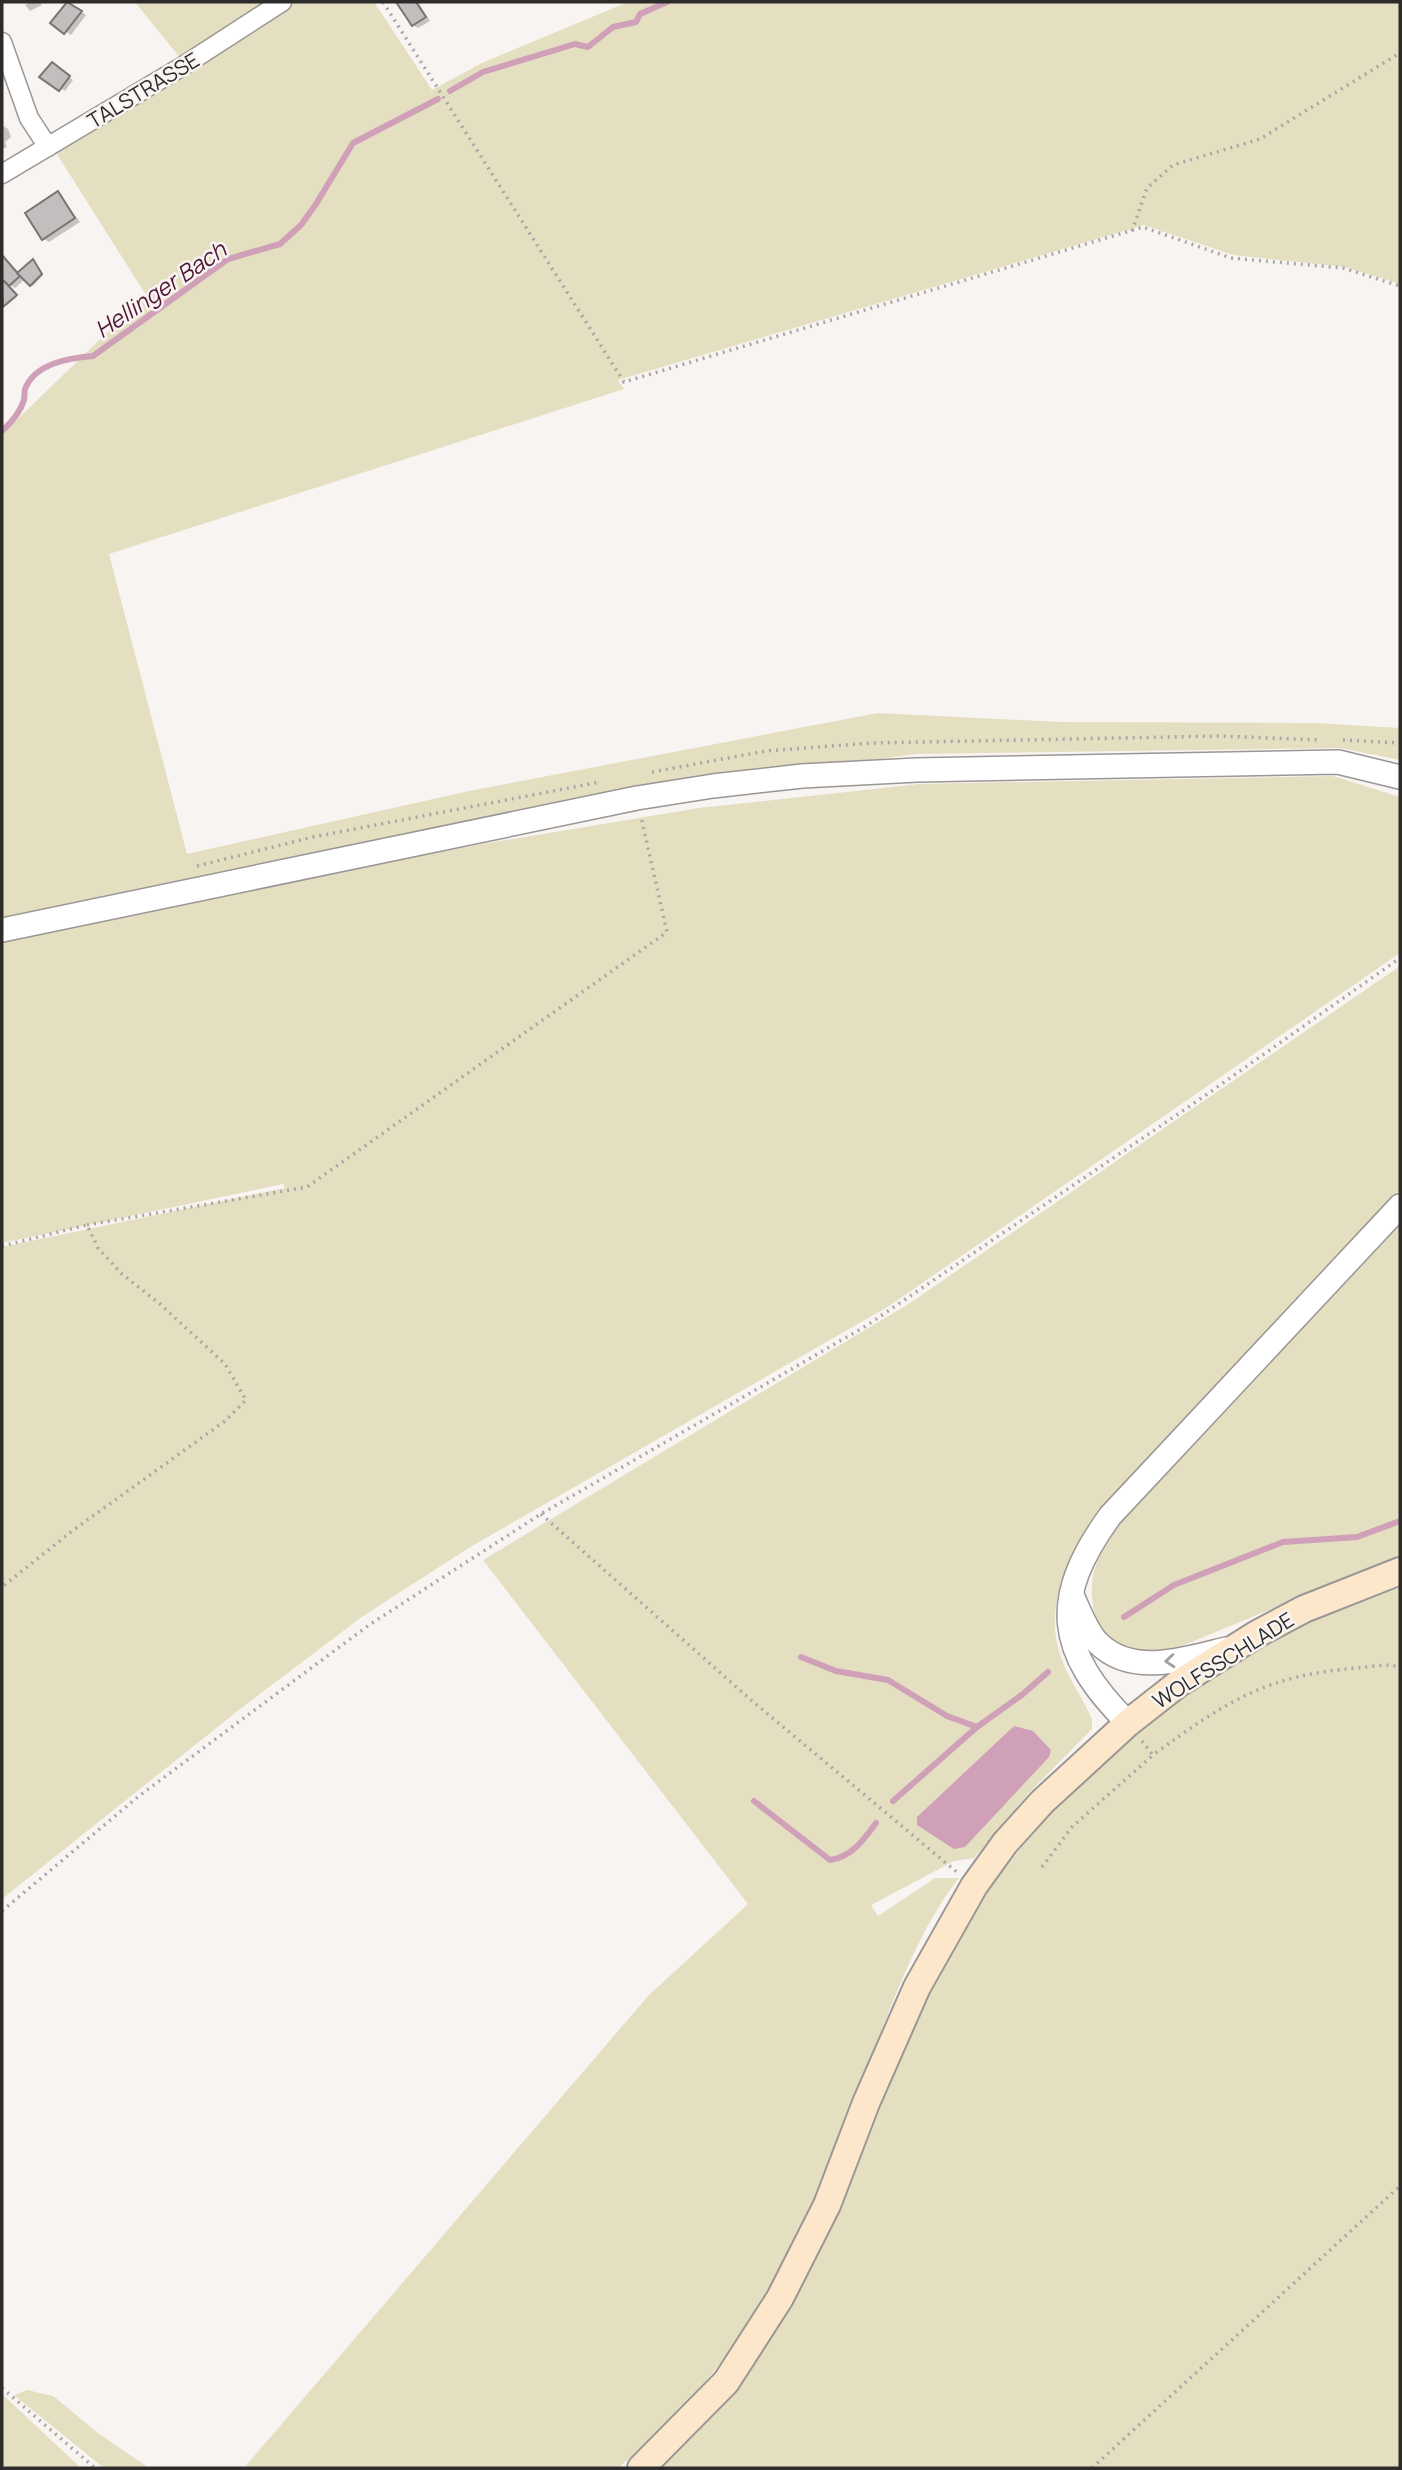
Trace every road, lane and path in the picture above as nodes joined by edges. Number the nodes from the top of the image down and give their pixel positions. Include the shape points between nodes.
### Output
1 (282, 2) edge
2 (383, 2) edge
3 (2, 42) edge
4 (1400, 53) edge
5 (48, 147) junction
6 (2, 174) edge
7 (1132, 230) junction
8 (1400, 286) edge
9 (1400, 777) edge
10 (637, 798) junction
11 (2, 930) edge
12 (1400, 958) edge
13 (1400, 1206) edge
14 (87, 1225) junction
15 (2, 1246) edge
16 (541, 1514) junction
17 (1400, 1571) edge
18 (2, 1587) edge
19 (1071, 1592) junction
20 (1236, 1646) junction
21 (1400, 1667) edge
22 (1128, 1723) junction
23 (1153, 1755) junction
24 (1042, 1867) dead end
25 (974, 1886) junction
26 (2, 1911) edge
27 (1400, 2186) edge
28 (2, 2388) edge
29 (95, 2468) edge
30 (641, 2468) edge
31 (1092, 2468) edge

1 - 5 street, TALSTRASSE
2 - 7 path via 624,382
3 - 5 street via 29,118
4 - 7 path via 1260,139 1173,165 1147,188
5 - 6 street, TALSTRASSE
7 - 8 path via 1143,228 1231,257 1343,268
9 - 10 street via 1338,762 917,770 802,776
10 - 11 street
10 - 14 path via 667,932 307,1187
12 - 16 path via 866,1326
13 - 19 street via 1110,1516 1087,1548
14 - 15 path
14 - 18 path via 98,1248 122,1275 225,1364 246,1400 225,1421
16 - 25 path via 751,1700
16 - 26 path via 369,1625 139,1796
17 - 20 main road, WOLFSSCHLADE via 1304,1609
20 -> 19 street via 1175,1661 1120,1658 1097,1642
19 - 22 street via 1076,1654 1087,1676
20 - 22 main road, WOLFSSCHLADE
21 - 23 path via 1323,1671 1272,1683 1207,1715
22 - 23 path
22 - 25 main road, WOLFSSCHLADE via 1042,1801
23 - 24 path via 1072,1828
25 - 30 main road, WOLFSSCHLADE via 916,1987 827,2205 780,2298 726,2382
27 - 31 path
28 - 29 path

